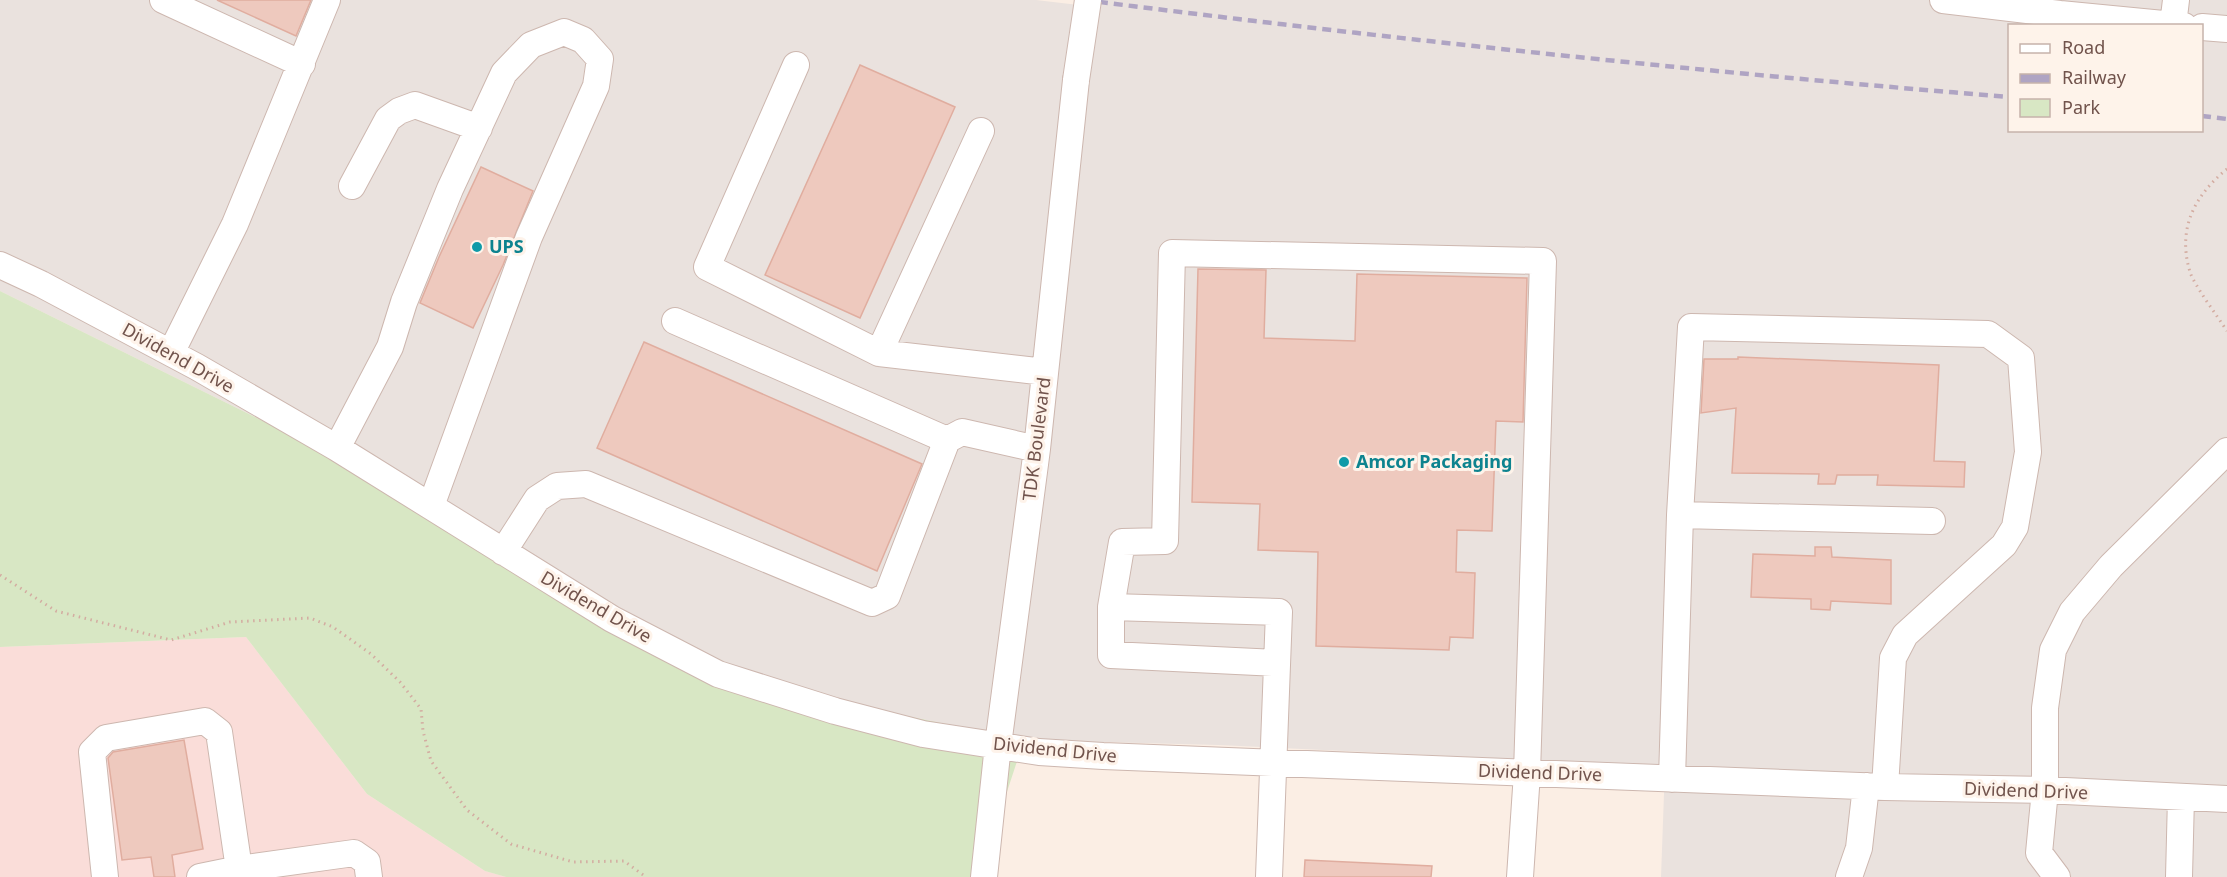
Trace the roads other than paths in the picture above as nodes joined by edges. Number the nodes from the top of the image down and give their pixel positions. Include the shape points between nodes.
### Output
1 (163, 0) edge
2 (327, 0) edge
3 (1088, 0) edge
4 (1943, 0) edge
5 (2178, 17) edge
6 (2203, 27) edge
7 (2227, 29) edge
8 (302, 64) junction
9 (796, 65) dead end
10 (479, 128) junction
11 (981, 131) dead end
12 (352, 186) dead end
13 (0, 265) edge
14 (675, 321) dead end
15 (171, 353) junction
16 (879, 353) junction
17 (1045, 372) junction
18 (947, 440) junction
19 (337, 448) junction
20 (1036, 449) junction
21 (2227, 451) edge
22 (431, 506) junction
23 (1680, 515) junction
24 (1932, 521) dead end
25 (503, 552) junction
26 (1111, 608) junction
27 (1276, 663) junction
28 (998, 745) junction
29 (1275, 763) junction
30 (1527, 772) junction
31 (1672, 779) junction
32 (1876, 787) junction
33 (2045, 790) junction
34 (2181, 797) junction
35 (2227, 799) edge
36 (239, 869) junction
37 (105, 877) edge
38 (200, 877) edge
39 (369, 877) edge
40 (984, 877) edge
41 (1269, 877) edge
42 (1520, 877) edge
43 (1849, 877) edge
44 (2057, 877) edge
45 (2179, 877) edge

1 - 8 street
2 - 8 street
3 - 17 street, TDK Boulevard, bridge
4 - 5 street via 2060,14
6 - 7 street
8 - 15 street via 235,224
9 - 16 street via 707,267
10 - 12 street via 415,105 399,111 388,120
10 - 19 street via 404,302 390,347
10 - 22 street via 504,73 531,45 564,32 583,40 600,60 596,86 529,237
11 - 16 street
13 - 15 street, Dividend Drive
14 - 18 street
15 - 19 street, Dividend Drive
16 - 17 street
17 - 20 street, TDK Boulevard
18 - 20 street via 962,432
18 - 25 street via 887,597 872,603 586,484 557,486 537,499
19 - 22 street, Dividend Drive
20 - 28 street, TDK Boulevard
21 - 33 street via 2111,566 2072,612 2053,650 2045,708
22 - 25 street, Dividend Drive
23 - 24 street
23 - 31 street
23 - 32 street via 1691,327 1988,334 2021,357 2028,452 2015,526 2004,546 1905,635 1893,658
25 - 28 street, Dividend Drive via 612,619 717,674 923,734
26 - 27 street via 1111,655
26 - 27 street via 1280,612
26 - 30 street via 1122,542 1165,542 1172,253 1543,261
27 - 29 street
28 - 29 street, Dividend Drive via 1039,752
28 - 40 street, TDK Boulevard
29 - 30 street, Dividend Drive
29 - 41 street
30 - 31 street, Dividend Drive
30 - 42 street
31 - 32 street, Dividend Drive
32 - 33 street, Dividend Drive
32 - 43 street
33 - 34 street, Dividend Drive
33 - 44 street via 2039,853
34 - 35 street, Dividend Drive
34 - 45 street
36 - 37 street via 219,732 205,721 106,738 92,752
36 - 38 street
36 - 39 street via 354,853 367,862

